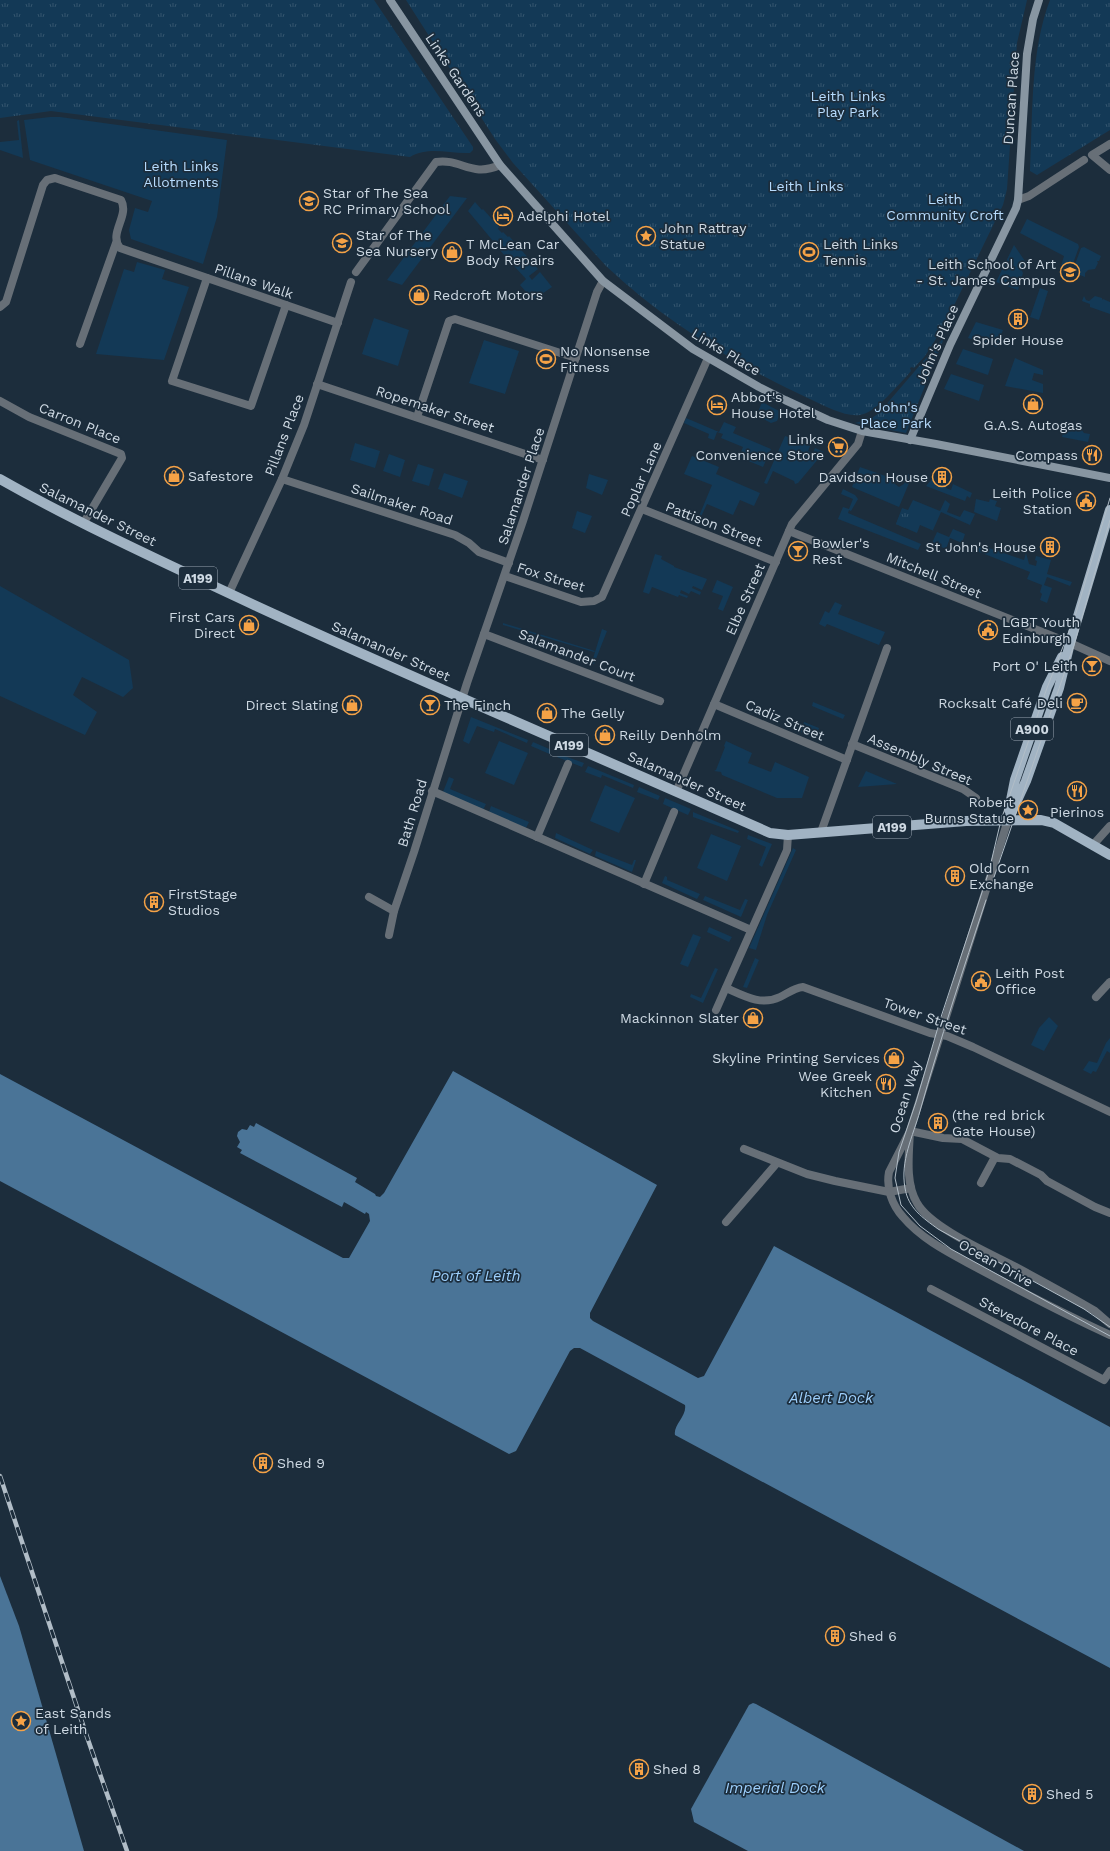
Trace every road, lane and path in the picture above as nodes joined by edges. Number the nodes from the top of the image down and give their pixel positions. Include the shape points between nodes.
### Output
1 (390, 0) edge
2 (1039, 0) edge
3 (1110, 144) edge
4 (1084, 160) dead end
5 (500, 165) junction
6 (1110, 170) edge
7 (1018, 200) junction
8 (116, 244) junction
9 (356, 272) dead end
10 (596, 274) joint
11 (207, 278) junction
12 (351, 282) dead end
13 (603, 282) junction
14 (286, 305) junction
15 (0, 307) edge
16 (338, 323) junction
17 (80, 344) dead end
18 (576, 358) junction
19 (708, 358) junction
20 (317, 384) junction
21 (0, 401) edge
22 (417, 416) junction
23 (862, 431) junction
24 (910, 440) junction
25 (543, 460) junction
26 (1110, 478) edge
27 (0, 479) edge
28 (282, 479) junction
29 (642, 509) junction
30 (1110, 510) edge
31 (83, 524) junction
32 (789, 531) junction
33 (776, 562) junction
34 (509, 563) junction
35 (505, 576) junction
36 (229, 593) junction
37 (590, 602) joint
38 (484, 634) junction
39 (1070, 643) junction
40 (887, 648) dead end
41 (1110, 661) edge
42 (462, 698) junction
43 (660, 701) dead end
44 (714, 704) junction
45 (852, 744) junction
46 (847, 760) junction
47 (568, 764) dead end
48 (432, 791) junction
49 (676, 792) junction
50 (976, 798) dead end
51 (674, 812) dead end
52 (1008, 820) junction
53 (1110, 826) edge
54 (821, 832) junction
55 (788, 835) junction
56 (538, 836) junction
57 (1093, 845) junction
58 (1110, 855) edge
59 (644, 884) junction
60 (369, 897) dead end
61 (394, 911) junction
62 (751, 930) junction
63 (389, 935) dead end
64 (1110, 982) edge
65 (726, 988) junction
66 (1096, 997) dead end
67 (716, 1010) dead end
68 (939, 1035) junction
69 (1110, 1112) edge
70 (910, 1131) junction
71 (744, 1149) dead end
72 (995, 1156) junction
73 (777, 1163) junction
74 (892, 1166) joint
75 (981, 1183) dead end
76 (911, 1188) junction
77 (889, 1192) junction
78 (1110, 1213) edge
79 (726, 1222) dead end
80 (931, 1289) dead end
81 (1110, 1324) edge
82 (1110, 1334) edge
83 (1110, 1371) edge

1 - 5 street, Links Gardens
2 - 7 street, Duncan Place via 1026,54
3 - 6 street via 1092,155
4 - 7 street via 1029,196
5 - 9 street via 484,171 436,162
5 - 10 street, Links Gardens
7 - 24 street, John's Place via 950,345
8 - 11 street, Pillans Walk via 120,248
8 - 15 street via 124,210 121,200 55,178 47,180 43,185 6,302
8 - 17 street
10 - 13 street, Links Place
11 - 14 street, Pillans Walk
11 - 14 street via 172,381 251,406
12 - 16 street, Pillans Place
13 - 18 street, Salamander Place via 597,292
13 - 19 street, Links Place
14 - 16 street, Pillans Walk
16 - 20 street, Pillans Place
18 - 22 street via 455,319 449,321
18 - 25 street, Salamander Place
19 - 23 street, Links Place via 758,387 802,408
19 - 29 street, Poplar Lane
20 - 22 street, Ropemaker Street
20 - 28 street, Pillans Place
21 - 31 street, Carron Place via 29,417 122,454
22 - 25 street, Ropemaker Street
23 - 24 street, Links Place
23 - 32 street, Elbe Street via 858,444 795,519
24 - 26 street, Links Place
25 - 34 street, Salamander Place
27 - 31 main road, Salamander Street / A199
28 - 34 street, Sailmaker Road via 455,535 469,542 479,552
28 - 36 street, Pillans Place
29 - 33 street, Pattison Street
29 - 37 street, Poplar Lane via 605,594
30 - 39 main road, A900
31 - 36 main road, Salamander Street / A199
32 - 33 street, Elbe Street
32 - 39 street, Mitchell Street
33 - 44 street, Elbe Street
34 - 35 street, Salamander Place
35 - 37 street, Fox Street via 581,602
35 - 38 street, Salamander Place
36 - 42 main road, Salamander Street / A199
38 - 42 street, Salamander Place
38 - 43 street, Salamander Court
39 - 41 street, Mitchell Street
39 - 52 main road, A900 via 1047,687 1015,780
40 - 45 street, Assembly Street
42 - 48 street, Bath Road
42 - 49 main road, Salamander Street / A199
44 - 46 street, Cadiz Street
44 - 49 street, Elbe Street
45 - 46 street, Assembly Street
45 - 50 street, Assembly Street via 963,789
46 - 54 street, Assembly Street
47 - 56 street
48 - 56 street
48 - 61 street, Bath Road
49 - 55 main road, Salamander Street / A199 via 770,833
51 - 59 street
52 - 54 main road, A199
52 - 57 main road, A199 via 1048,821
52 - 68 street, Ocean Way
53 - 57 street
54 - 55 main road, A199
55 - 62 street via 787,850
56 - 59 street
57 - 58 main road, A199
59 - 62 street
60 - 61 street
61 - 63 street, Bath Road
62 - 65 street
64 - 66 street
65 - 67 street
65 - 68 street, Tower Street via 745,997 762,1001 772,1000 795,988 803,987
68 - 69 street, Tower Street via 973,1046
68 - 70 street, Ocean Way
70 - 72 street via 962,1139
70 - 74 street, Ocean Way
70 - 76 street, Ocean Drive
71 - 73 street
72 - 75 street
72 - 78 street via 1010,1159 1094,1207
73 - 77 street via 835,1181
73 - 79 street
74 - 77 street, Ocean Drive via 888,1179
76 - 77 street
76 - 81 street, Ocean Drive via 922,1212 940,1225 1061,1291 1095,1311
77 - 82 street, Ocean Drive via 895,1207 904,1219 937,1245 1052,1308
80 - 83 street, Stevedore Place via 1104,1380

